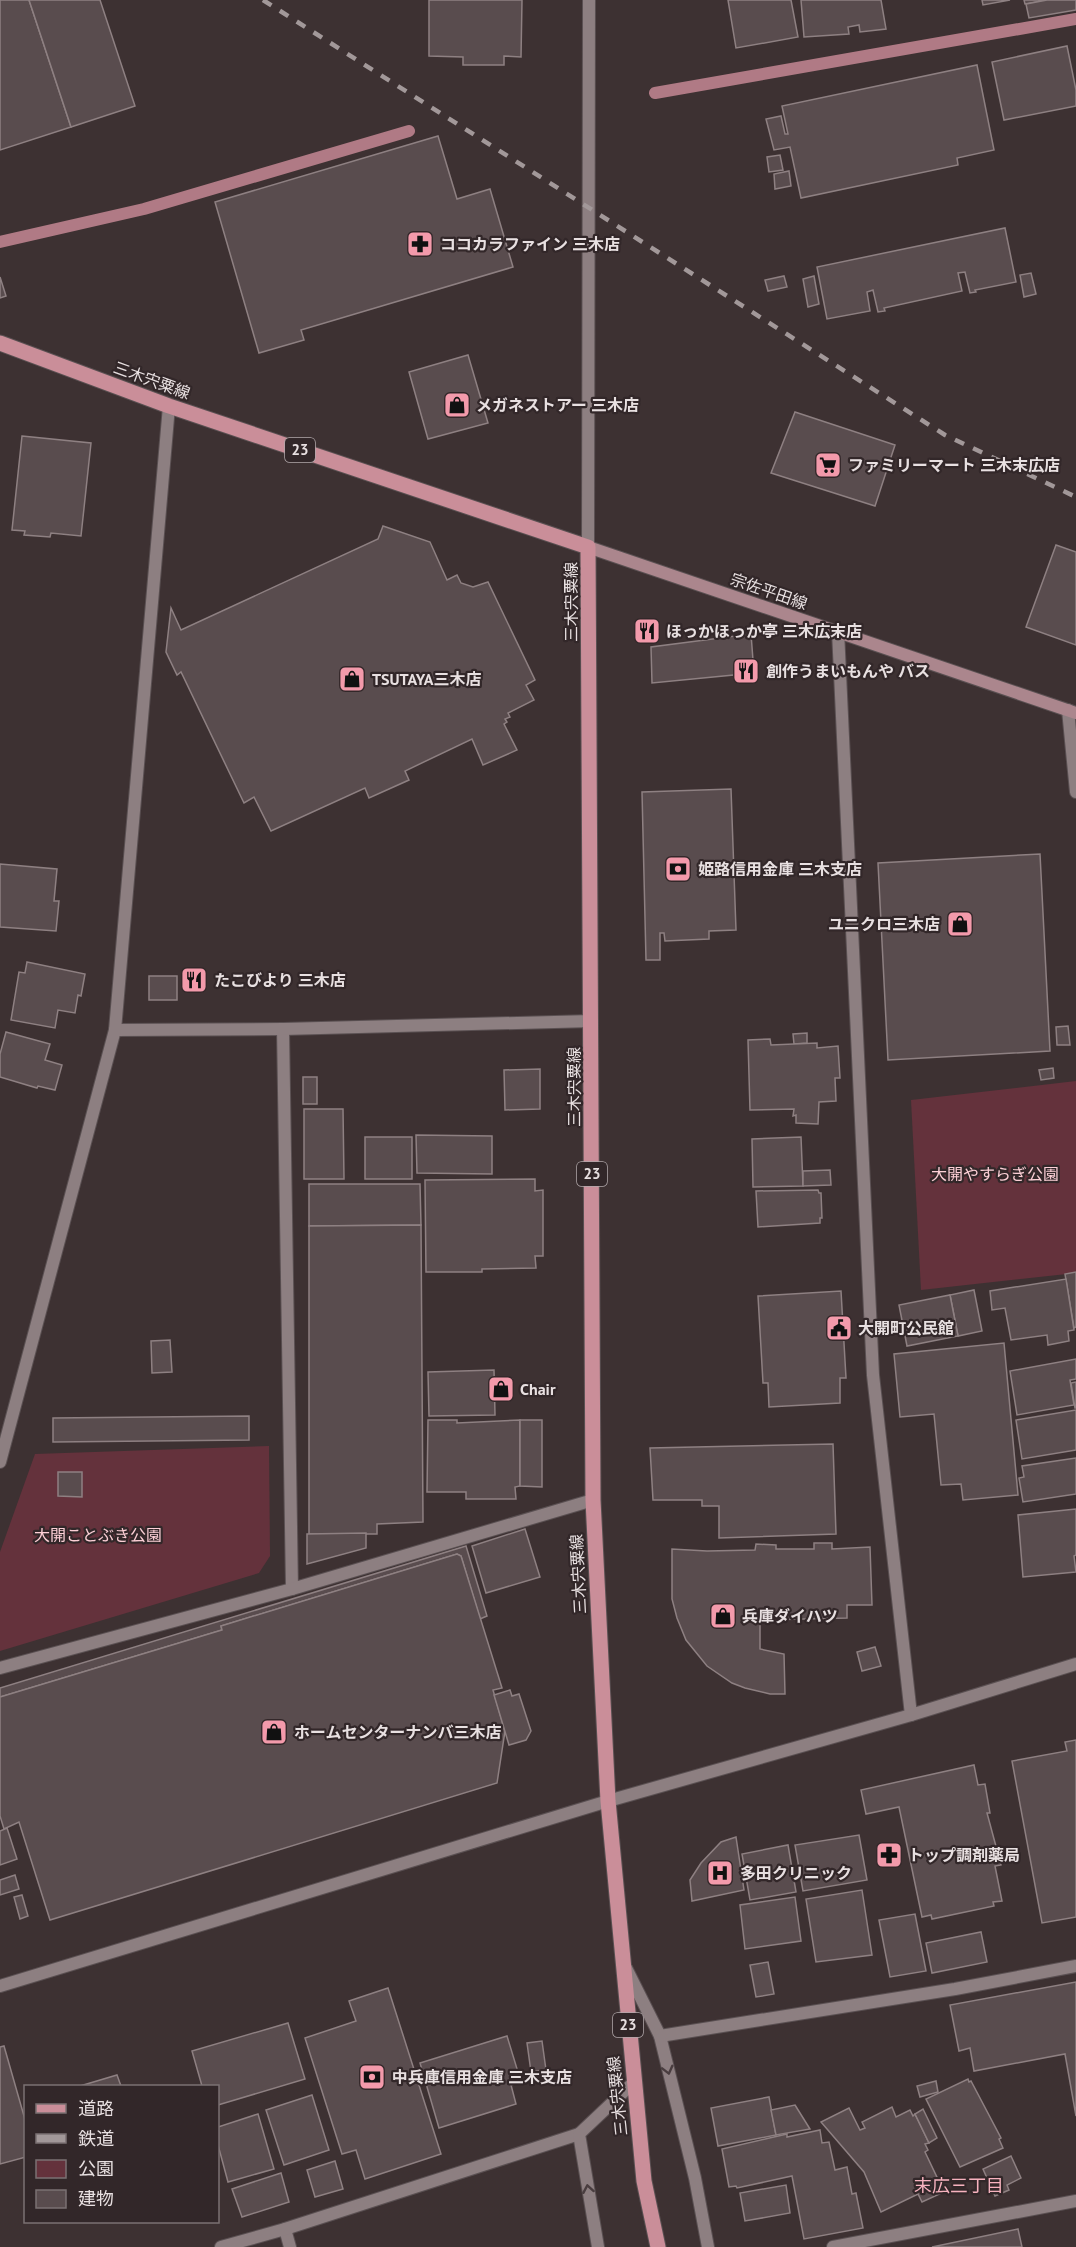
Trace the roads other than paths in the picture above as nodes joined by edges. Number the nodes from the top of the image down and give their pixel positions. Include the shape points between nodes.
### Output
1 (589, 0) edge
2 (7, 346) edge
3 (169, 406) junction
4 (588, 547) junction
5 (838, 631) junction
6 (1072, 712) edge
7 (1076, 792) edge
8 (592, 1021) junction
9 (283, 1029) junction
10 (115, 1030) junction
11 (0, 1462) edge
12 (592, 1500) junction
13 (292, 1589) junction
14 (1076, 1664) edge
15 (0, 1668) edge
16 (911, 1715) junction
17 (608, 1801) junction
18 (622, 1959) junction
19 (1076, 1966) edge
20 (0, 1986) edge
21 (660, 2036) junction
22 (633, 2083) junction
23 (579, 2134) junction
24 (1076, 2201) edge
25 (285, 2229) junction
26 (221, 2247) edge
27 (290, 2247) edge
28 (598, 2247) edge
29 (658, 2247) edge
30 (708, 2247) edge
31 (833, 2247) edge

1 - 4 street
2 - 3 main road, 三木宍粟線 / 23
3 - 4 main road, 三木宍粟線 / 23
3 - 10 street
4 - 5 main road, 宗佐平田線
4 - 8 main road, 三木宍粟線 / 23
5 - 6 main road, 宗佐平田線
5 - 16 street via 873,1376
6 - 7 street
8 - 9 street
8 - 12 main road, 三木宍粟線 / 23
9 - 10 street
9 - 13 street
10 - 11 street
12 - 13 street
12 - 17 main road, 三木宍粟線 / 23
13 - 15 street
14 - 16 street
16 - 17 street
17 - 18 main road, 三木宍粟線 / 23
17 - 20 street
18 - 21 street
18 - 22 main road, 三木宍粟線 / 23
19 - 21 street
21 -> 30 street
22 - 23 street
22 - 29 main road, 三木宍粟線 / 23 via 644,2181
23 - 25 street
28 -> 23 street
24 - 31 street
25 - 26 street
25 - 27 street

